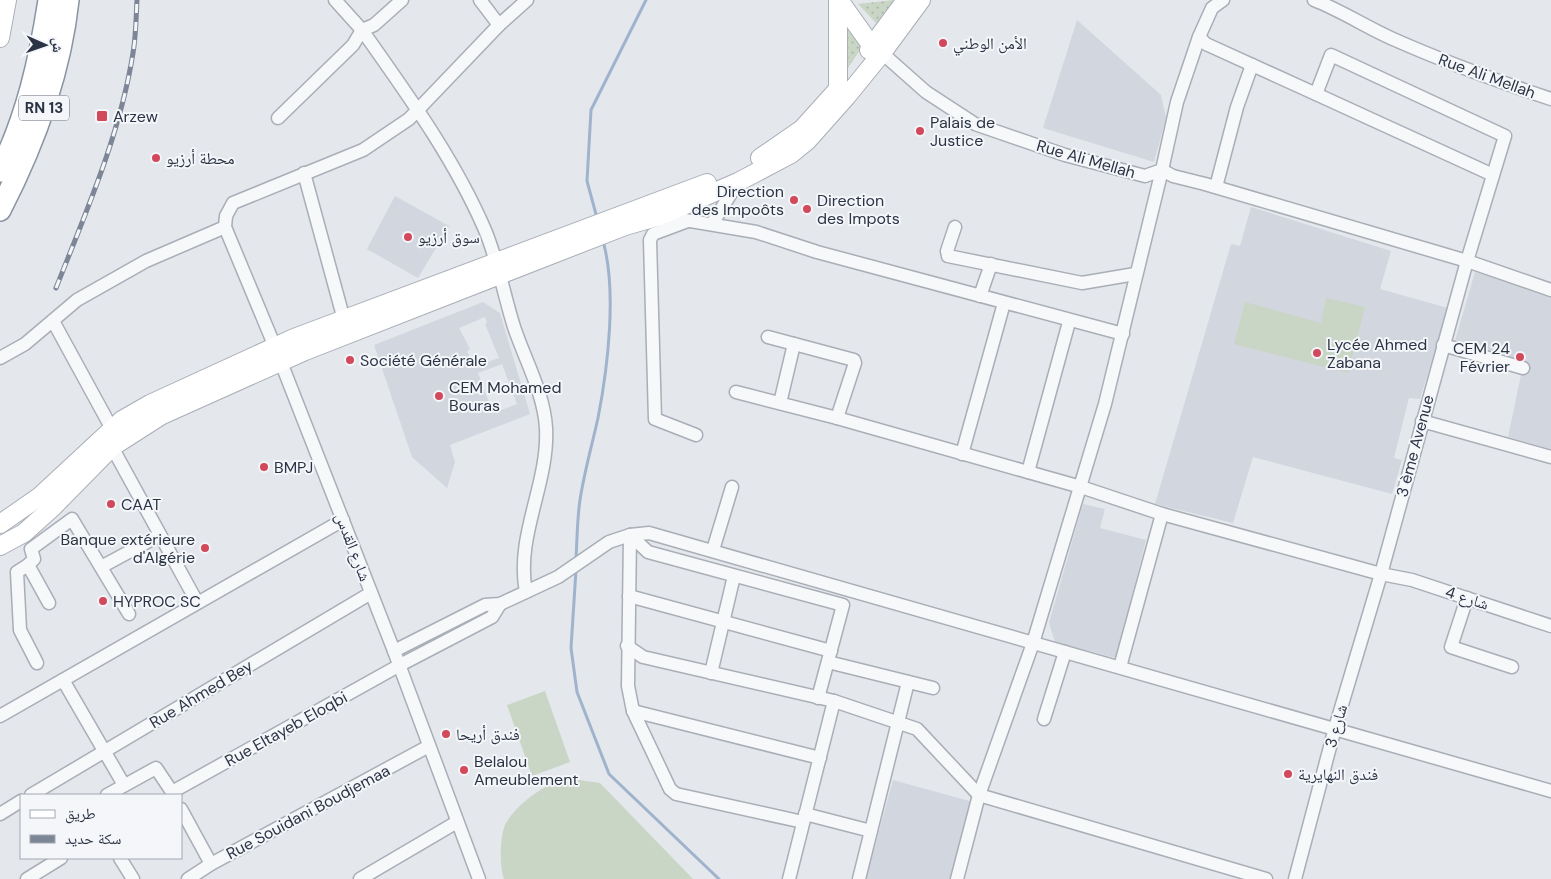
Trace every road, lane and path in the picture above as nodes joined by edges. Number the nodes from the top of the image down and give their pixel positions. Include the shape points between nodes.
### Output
1 (7, 0) edge
2 (49, 0) edge
3 (68, 0) edge
4 (335, 0) edge
5 (402, 0) edge
6 (480, 0) edge
7 (527, 0) edge
8 (839, 0) edge
9 (906, 0) edge
10 (921, 0) edge
11 (1223, 0) edge
12 (1314, 0) edge
13 (499, 25) junction
14 (362, 30) junction
15 (1199, 37) junction
16 (0, 38) edge
17 (877, 50) junction
18 (1252, 65) junction
19 (838, 90) junction
20 (1316, 94) junction
21 (1551, 99) edge
22 (417, 109) junction
23 (278, 118) dead end
24 (0, 170) edge
25 (1162, 170) junction
26 (304, 173) junction
27 (1493, 175) junction
28 (738, 182) junction
29 (1216, 187) junction
30 (0, 210) edge
31 (660, 216) junction
32 (624, 220) junction
33 (690, 220) junction
34 (225, 221) junction
35 (712, 224) junction
36 (954, 227) dead end
37 (1467, 261) junction
38 (991, 264) junction
39 (498, 268) junction
40 (1136, 274) junction
41 (1551, 290) edge
42 (980, 296) junction
43 (1004, 303) junction
44 (344, 320) junction
45 (53, 321) junction
46 (1069, 322) junction
47 (1123, 334) junction
48 (768, 337) dead end
49 (794, 344) junction
50 (1443, 345) junction
51 (278, 354) junction
52 (0, 358) edge
53 (1523, 368) dead end
54 (736, 392) dead end
55 (780, 403) junction
56 (837, 418) junction
57 (1422, 421) junction
58 (112, 429) junction
59 (696, 435) dead end
60 (112, 448) junction
61 (962, 454) junction
62 (1551, 457) edge
63 (1028, 472) junction
64 (65, 484) junction
65 (1081, 486) junction
66 (732, 487) dead end
67 (1162, 514) junction
68 (343, 520) junction
69 (0, 524) edge
70 (160, 535) junction
71 (630, 535) junction
72 (0, 546) edge
73 (713, 550) junction
74 (28, 565) junction
75 (101, 567) junction
76 (1381, 574) junction
77 (734, 576) junction
78 (526, 592) junction
79 (371, 593) junction
80 (629, 596) junction
81 (1467, 598) junction
82 (197, 602) junction
83 (49, 603) dead end
84 (500, 604) junction
85 (129, 614) dead end
86 (723, 622) junction
87 (1551, 626) edge
88 (1033, 643) junction
89 (627, 646) junction
90 (394, 651) junction
91 (1065, 652) junction
92 (829, 656) junction
93 (37, 663) dead end
94 (400, 665) junction
95 (1120, 667) junction
96 (1512, 667) dead end
97 (711, 673) junction
98 (63, 680) junction
99 (908, 682) junction
100 (933, 688) dead end
101 (818, 698) junction
102 (834, 701) junction
103 (634, 711) junction
104 (0, 716) edge
105 (1044, 719) dead end
106 (898, 723) junction
107 (1335, 728) junction
108 (429, 746) junction
109 (105, 751) junction
110 (820, 758) junction
111 (124, 785) junction
112 (1551, 791) edge
113 (33, 794) edge
114 (109, 794) edge
115 (173, 794) edge
116 (979, 795) junction
117 (20, 802) edge
118 (182, 810) edge
119 (0, 814) edge
120 (804, 818) junction
121 (457, 822) junction
122 (871, 831) junction
123 (59, 859) edge
124 (121, 859) edge
125 (211, 864) junction
126 (27, 879) edge
127 (133, 879) edge
128 (188, 879) edge
129 (360, 879) edge
130 (480, 879) edge
131 (788, 879) edge
132 (859, 879) edge
133 (957, 879) edge
134 (1266, 879) edge
135 (1295, 879) edge

1 - 16 main road
2 - 24 highway, RN 13 via 32,89
3 - 30 highway, RN 13 via 50,91 26,160
4 - 14 street
5 - 14 street via 374,25
6 - 13 street
7 - 13 street
8 - 17 main road
8 - 19 main road
9 - 17 main road
10 - 17 main road
11 - 15 street via 1212,8
12 - 21 street, Rue Ali Mellah via 1342,11 1391,38 1477,74
13 - 22 street
14 - 22 street
14 - 23 street
15 - 18 street via 1206,44
15 - 25 street via 1177,102
17 - 19 main road
17 - 25 street, Rue Ali Mellah via 926,92 975,124 1065,156 1145,176
17 - 28 main road via 807,141 791,154
18 - 20 street
18 - 29 street
19 - 32 main road via 802,129 764,156
20 - 27 street
20 - 27 street, 3 ème Avenue via 1331,55 1505,136
22 - 26 street via 409,119 363,150
22 - 39 street via 461,179 486,231
25 - 29 street
25 - 40 street
26 - 34 street via 233,203
26 - 44 street
27 - 37 street, 3 ème Avenue
28 - 31 main road
28 - 35 street
29 - 37 street
31 - 32 main road
31 - 33 street
32 - 39 main road
33 - 35 street
33 - 59 street via 653,234 650,240 654,418
34 - 45 street via 77,300
34 - 51 street, شارع القدس
35 - 42 street via 756,232
36 - 38 street via 946,254
37 - 41 street
37 - 50 street, 3 ème Avenue
38 - 40 street via 1082,283
38 - 42 street
39 - 44 main road
39 - 51 main road
39 - 78 street via 514,327 544,409 546,429 543,464 525,546 523,579
40 - 47 street
42 - 43 street
43 - 46 street
43 - 61 street
44 - 51 main road
45 - 52 street via 25,344
45 - 58 street
46 - 47 street
46 - 63 street
47 - 65 street
48 - 49 street
49 - 55 street
49 - 56 street via 854,360
50 - 53 street
50 - 57 street, 3 ème Avenue
51 - 58 main road via 150,404
51 - 60 main road via 162,415
51 - 68 street, شارع القدس
54 - 55 street, شارع 4
55 - 56 street, شارع 4
56 - 61 street, شارع 4
57 - 62 street
57 - 76 street, 3 ème Avenue
58 - 64 main road
60 - 64 main road
60 - 70 street
61 - 63 street, شارع 4
63 - 65 street, شارع 4
64 - 69 main road via 39,497
64 - 72 main road via 24,533
65 - 67 street, شارع 4
65 - 88 street
66 - 73 street
67 - 76 street, شارع 4
67 - 95 street
68 - 79 street, شارع القدس
68 - 82 street
70 - 75 street
70 - 82 street
71 - 73 street via 649,533
71 - 77 street via 648,552
71 - 78 street via 609,542 558,577
71 - 80 street
73 - 88 street
74 - 75 street via 34,559 31,549 72,519
74 - 83 street
74 - 93 street via 17,572 20,630
75 - 85 street
76 - 81 street, شارع 4 via 1412,580
76 - 107 street, شارع 3
77 - 86 street
77 - 92 street via 843,605
78 - 84 street
79 - 90 street, شارع القدس
79 - 109 street, Rue Ahmed Bey
80 - 86 street
80 - 89 street
81 - 87 street, شارع 4
81 - 96 street via 1451,647
82 - 98 street
84 - 90 street via 485,605
84 - 94 street, Rue Eltayeb Eloqbi via 492,617
86 - 92 street
86 - 97 street
88 - 91 street
88 - 116 street
89 - 97 street via 643,657
89 - 103 street via 628,686
90 - 94 street, شارع القدس
91 - 95 street
91 - 105 street
92 - 99 street
92 - 101 street
94 - 108 street, شارع القدس
94 - 115 street, Rue Eltayeb Eloqbi
95 - 107 street
97 - 101 street
98 - 104 street
98 - 109 street
99 - 100 street
99 - 106 street
101 - 102 street
102 - 106 street
102 - 110 street
103 - 110 street
103 - 120 street via 670,789 676,794
106 - 116 street via 917,729
106 - 122 street
107 - 112 street
107 - 135 street, شارع 3
108 - 121 street, شارع القدس
108 - 125 street, Rue Souidani Boudjemaa
109 - 111 street
109 - 113 street, Rue Ahmed Bey
110 - 120 street
111 - 114 street
111 - 115 street via 156,768
116 - 133 street
116 - 134 street
117 - 119 street
118 - 125 street
120 - 122 street
120 - 131 street
121 - 129 street
121 - 130 street, شارع القدس
122 - 132 street
123 - 126 street
124 - 127 street
125 - 128 street, Rue Souidani Boudjemaa

